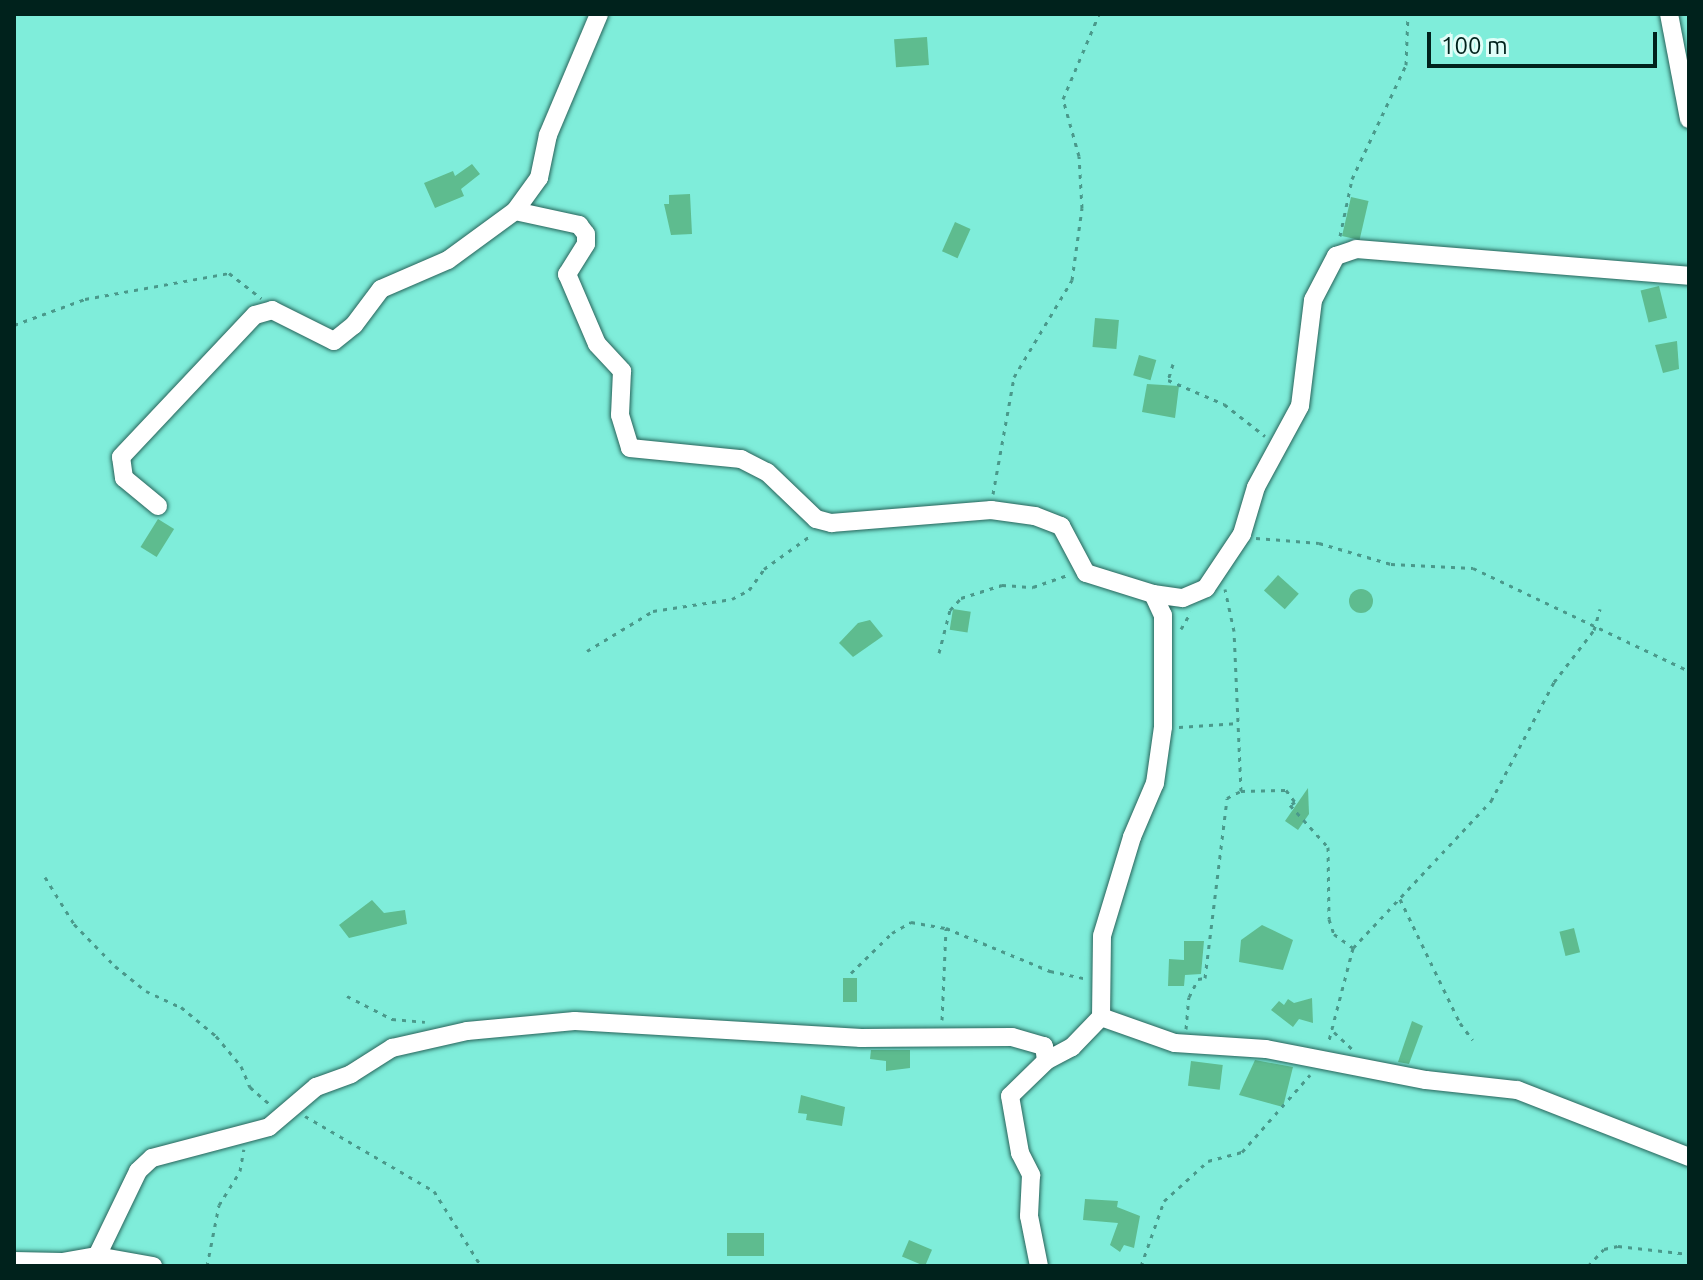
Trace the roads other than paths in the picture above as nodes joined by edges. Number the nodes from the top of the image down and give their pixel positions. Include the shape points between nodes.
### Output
1 (599, 14) edge
2 (1669, 14) edge
3 (1689, 119) edge
4 (515, 211) junction
5 (1689, 276) edge
6 (158, 506) dead end
7 (1153, 594) junction
8 (1101, 1017) junction
9 (1046, 1061) junction
10 (1689, 1157) edge
11 (97, 1256) junction
12 (14, 1261) edge
13 (62, 1264) edge
14 (153, 1266) edge
15 (1039, 1266) edge

1 - 4 street via 548,135 539,178
2 - 3 street
4 - 6 street via 448,260 381,289 354,325 334,341 272,310 255,315 121,457 124,478
4 - 7 street via 579,225 586,234 586,244 567,274 597,344 622,371 620,415 630,448 741,459 767,472 816,519 831,523 991,510 1061,526 1086,573
5 - 7 street via 1356,249 1336,256 1313,300 1300,406 1256,487 1242,534 1206,588 1183,598
7 - 8 street via 1163,615 1166,654 1163,727 1155,783 1132,837 1102,936
8 - 9 street via 1072,1047
8 - 10 street via 1188,1044 1266,1049 1319,1062 1517,1090
9 - 11 street via 1044,1046 1012,1037 575,1021 467,1031 392,1048 351,1074 316,1087 269,1127 145,1163
9 - 15 street via 1010,1096 1020,1153 1031,1175 1029,1216
11 - 13 street
11 - 14 street
12 - 13 street

